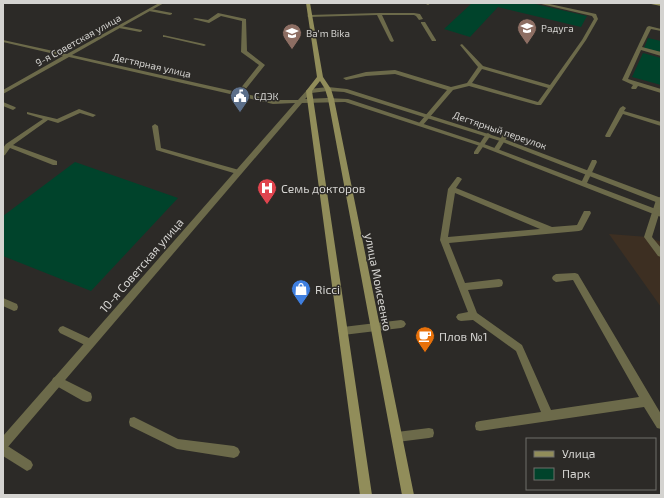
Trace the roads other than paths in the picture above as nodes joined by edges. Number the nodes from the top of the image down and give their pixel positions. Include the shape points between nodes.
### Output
1 (162, 3) edge
2 (308, 3) edge
3 (539, 3) edge
4 (653, 3) edge
5 (661, 5) edge
6 (151, 10) junction
7 (170, 14) dead end
8 (379, 14) junction
9 (310, 16) junction
10 (195, 19) dead end
11 (120, 27) junction
12 (661, 30) edge
13 (140, 31) dead end
14 (165, 36) dead end
15 (434, 40) dead end
16 (3, 41) edge
17 (392, 41) dead end
18 (204, 45) dead end
19 (462, 45) dead end
20 (639, 48) junction
21 (661, 54) edge
22 (70, 55) junction
23 (481, 67) junction
24 (320, 77) junction
25 (346, 78) dead end
26 (469, 84) junction
27 (551, 87) junction
28 (328, 89) junction
29 (451, 89) junction
30 (309, 91) junction
31 (661, 91) edge
32 (3, 92) edge
33 (239, 94) junction
34 (330, 99) junction
35 (310, 101) junction
36 (298, 102) junction
37 (3, 104) edge
38 (13, 108) dead end
39 (28, 113) dead end
40 (93, 115) dead end
41 (428, 116) junction
42 (46, 119) junction
43 (422, 124) junction
44 (661, 124) edge
45 (155, 126) dead end
46 (488, 135) junction
47 (608, 136) dead end
48 (504, 137) junction
49 (8, 145) junction
50 (482, 145) junction
51 (496, 150) junction
52 (476, 153) dead end
53 (3, 154) edge
54 (594, 162) dead end
55 (55, 163) dead end
56 (237, 172) junction
57 (589, 173) junction
58 (458, 179) dead end
59 (584, 183) junction
60 (452, 189) junction
61 (661, 200) edge
62 (587, 213) dead end
63 (659, 213) edge
64 (553, 231) junction
65 (444, 240) junction
66 (661, 254) edge
67 (556, 278) dead end
68 (499, 283) dead end
69 (462, 286) junction
70 (3, 302) edge
71 (14, 307) dead end
72 (474, 316) junction
73 (461, 317) dead end
74 (400, 324) dead end
75 (375, 327) junction
76 (63, 330) dead end
77 (343, 331) junction
78 (90, 343) junction
79 (57, 381) junction
80 (87, 397) dead end
81 (648, 401) junction
82 (548, 416) junction
83 (134, 422) dead end
84 (661, 424) edge
85 (480, 426) dead end
86 (429, 433) dead end
87 (397, 438) junction
88 (3, 444) edge
89 (3, 449) edge
90 (234, 452) dead end
91 (27, 465) dead end
92 (366, 495) edge
93 (408, 495) edge

1 - 6 street, 9-я Советская улица
2 - 9 street, улица Моисеенко
3 - 27 street via 595,13 596,19
4 - 5 street
6 - 7 street
6 - 11 street, 9-я Советская улица
8 - 9 street
8 - 15 street via 418,15
8 - 17 street
9 - 24 street, улица Моисеенко
10 - 33 street via 208,22 220,14 244,20 244,52 262,65
11 - 13 street
11 - 22 street, 9-я Советская улица
12 - 20 street via 649,27
14 - 18 street
16 - 22 street, Дегтярная улица
19 - 23 street
20 - 21 street
20 - 31 street via 625,80 635,86
22 - 32 street, 9-я Советская улица
22 - 33 street, Дегтярная улица
23 - 26 street
23 - 27 street
24 - 28 street, улица Моисеенко
24 - 30 street
25 - 29 street via 395,72
26 - 27 street via 539,104
26 - 29 street
28 - 30 street
28 - 34 street, улица Моисеенко
28 - 41 street, Дегтярный переулок via 352,92
29 - 41 street
30 - 35 street
30 - 36 street
33 - 36 street, Дегтярная улица via 273,102
34 - 35 street, Дегтярная улица
34 - 43 street, Дегтярный переулок via 360,104
34 - 75 street, улица Моисеенко
35 - 36 street, Дегтярная улица
35 - 77 street
36 - 56 street, 10-я Советская улица
37 - 38 street
39 - 42 street
40 - 42 street via 79,111 58,121
41 - 43 street
41 - 46 street, Дегтярный переулок
42 - 49 street
43 - 50 street, Дегтярный переулок
44 - 47 street via 622,110
45 - 56 street via 158,149
46 - 48 street, Дегтярный переулок
46 - 50 street
48 - 51 street
48 - 57 street, Дегтярный переулок
49 - 53 street
49 - 55 street
50 - 51 street, Дегтярный переулок
50 - 52 street
51 - 59 street, Дегтярный переулок
54 - 57 street
56 - 78 street, 10-я Советская улица
57 - 59 street
57 - 61 street, Дегтярный переулок
58 - 60 street
59 - 63 street, Дегтярный переулок
60 - 64 street
60 - 65 street
61 - 63 street
62 - 64 street via 579,228
63 - 66 street via 648,237
64 - 65 street
65 - 69 street
67 - 81 street via 575,276
68 - 69 street
69 - 72 street
70 - 71 street
72 - 73 street
72 - 82 street via 519,348
74 - 75 street
75 - 77 street
75 - 87 street, улица Моисеенко
76 - 78 street
77 - 92 street
78 - 79 street, 10-я Советская улица
79 - 80 street
79 - 88 street, 10-я Советская улица
81 - 82 street
81 - 84 street
82 - 85 street
83 - 90 street via 177,444
86 - 87 street
87 - 93 street, улица Моисеенко
89 - 91 street

